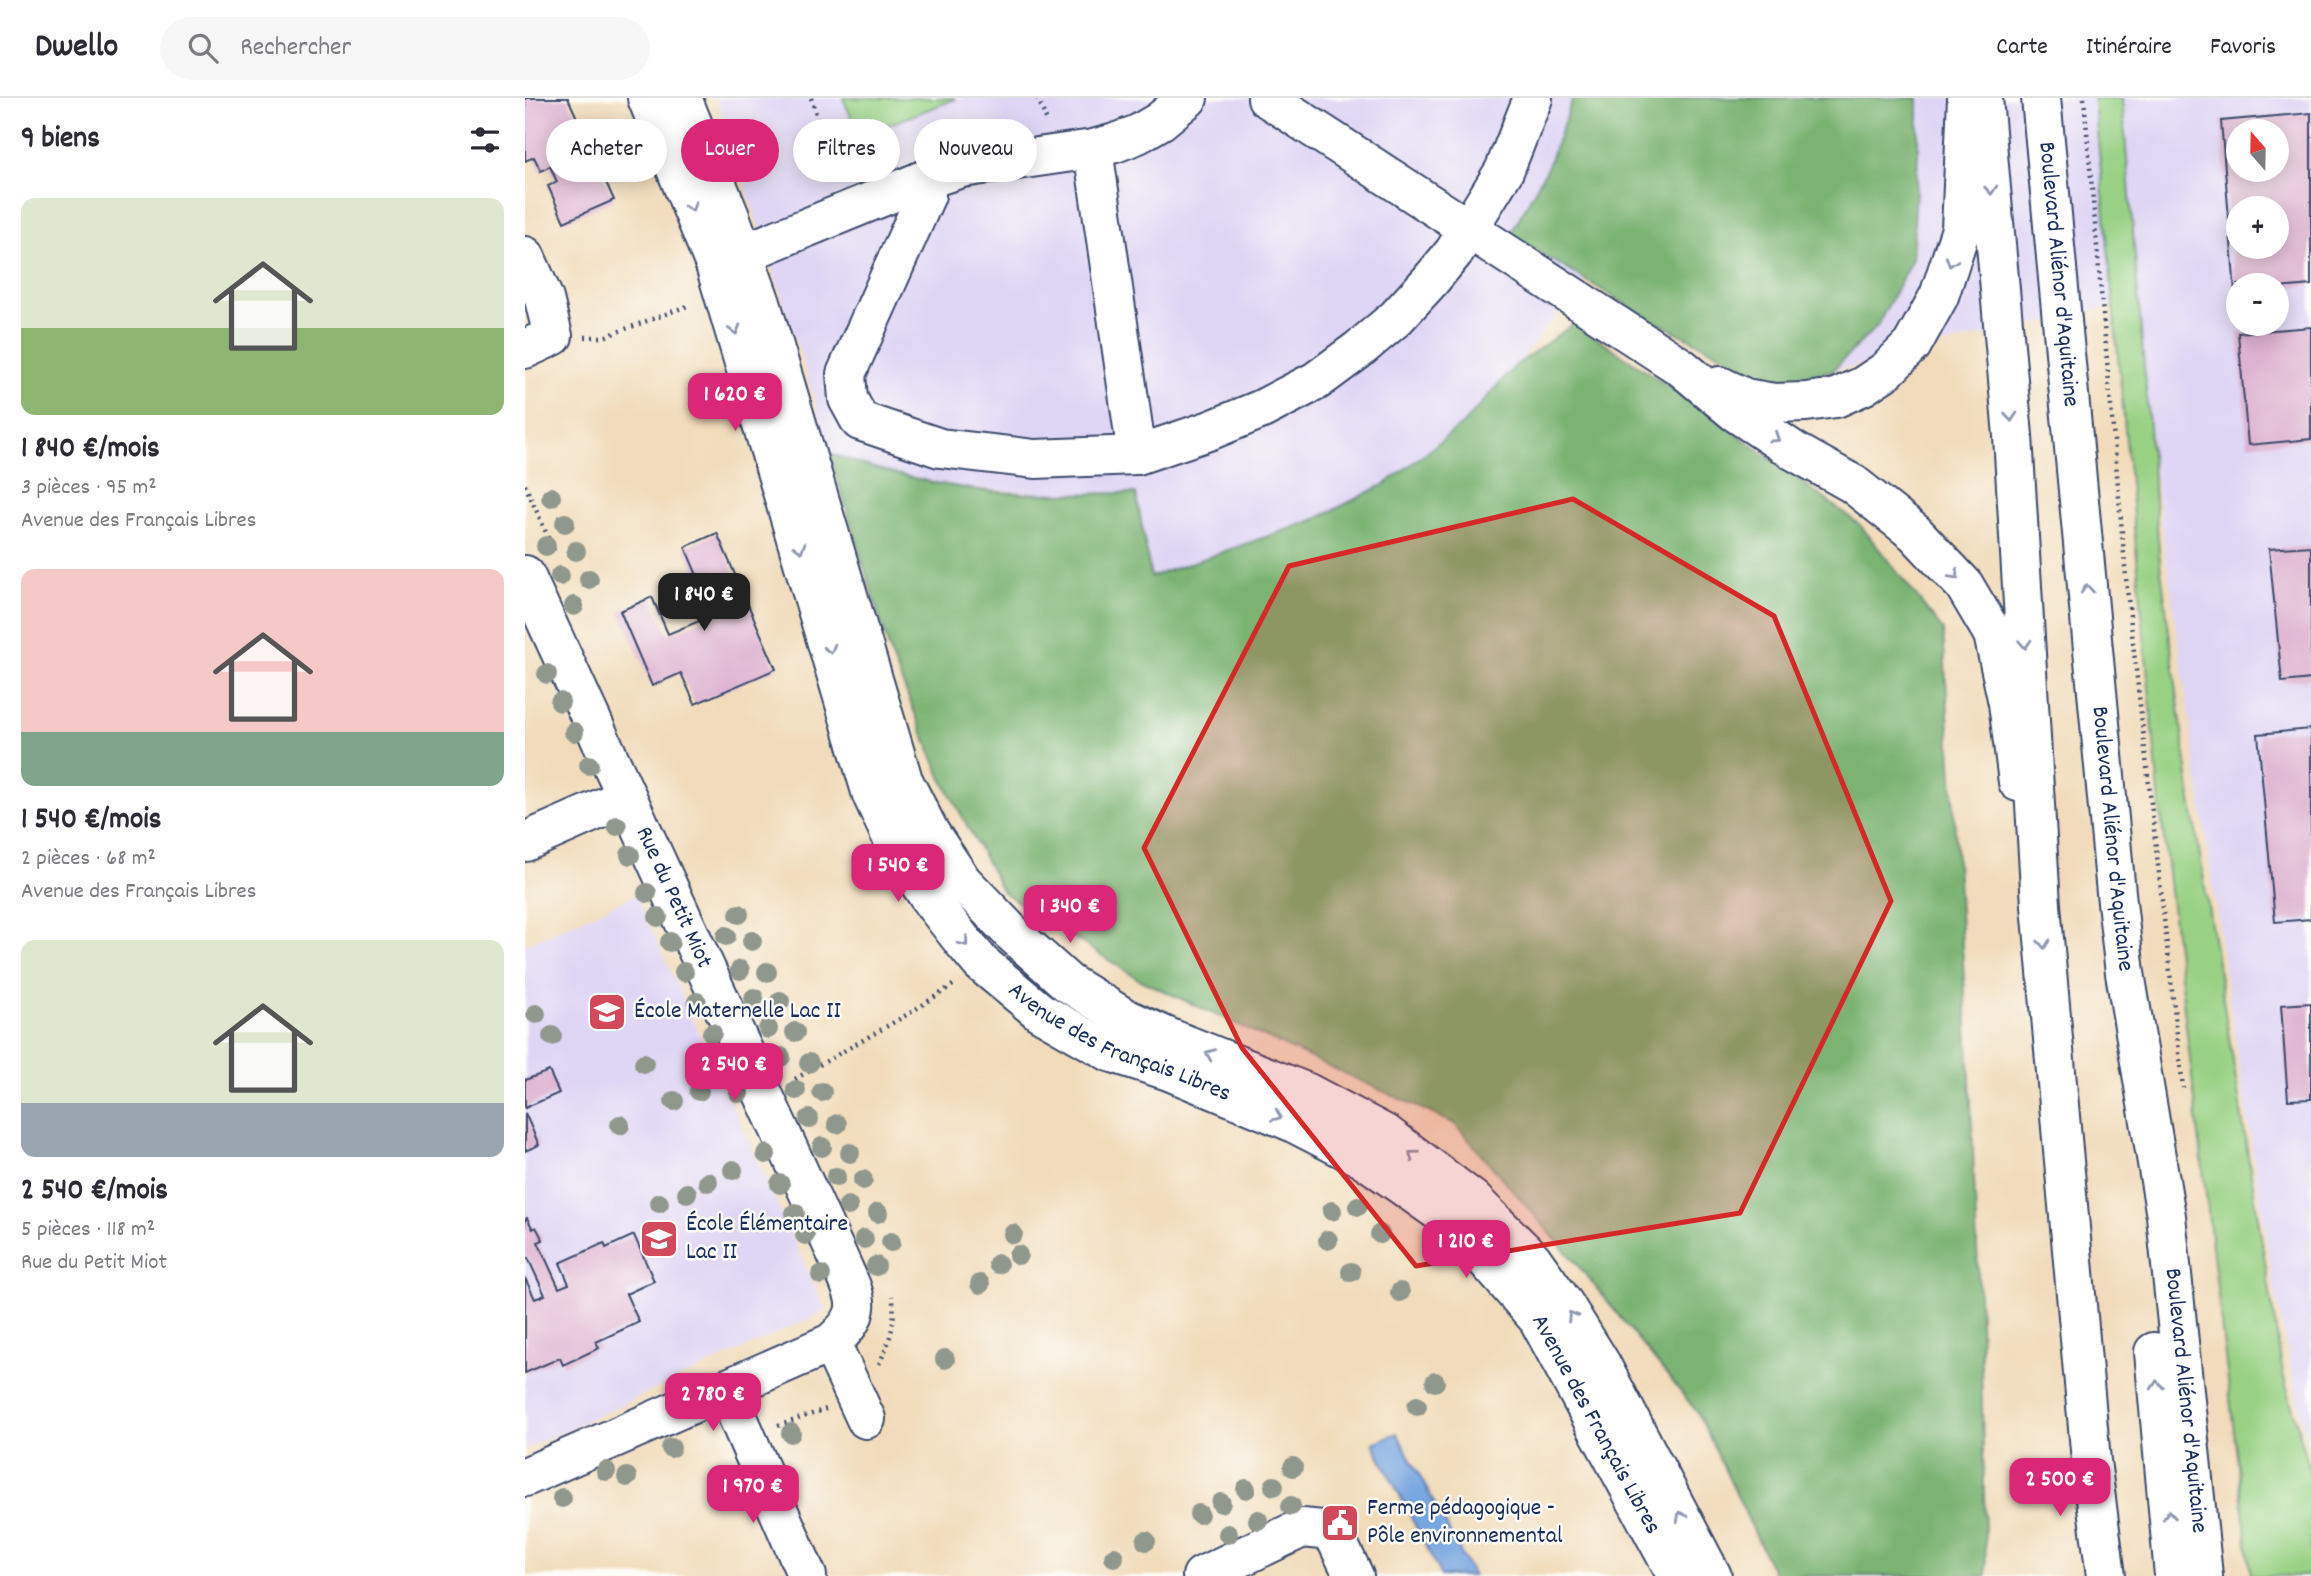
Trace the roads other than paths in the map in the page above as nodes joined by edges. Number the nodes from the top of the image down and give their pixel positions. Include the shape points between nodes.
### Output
1 (647, 98) edge
2 (682, 98) edge
3 (1188, 98) edge
4 (1267, 98) edge
5 (1533, 98) edge
6 (1967, 98) edge
7 (1983, 98) edge
8 (2041, 98) edge
9 (1093, 149) junction
10 (1037, 157) edge
11 (919, 182) edge
12 (921, 182) edge
13 (1468, 229) junction
14 (525, 256) edge
15 (729, 259) junction
16 (539, 343) edge
17 (1681, 368) junction
18 (1137, 455) junction
19 (525, 575) edge
20 (627, 797) junction
21 (525, 842) edge
22 (2041, 905) junction
23 (2125, 973) junction
24 (831, 1343) junction
25 (726, 1390) junction
26 (866, 1419) dead end
27 (2091, 1461) junction
28 (525, 1476) edge
29 (807, 1576) edge
30 (1202, 1576) edge
31 (1354, 1576) edge
32 (1677, 1576) edge
33 (1712, 1576) edge
34 (2087, 1576) edge
35 (2105, 1576) edge
36 (2174, 1576) edge
37 (2203, 1576) edge

1 -> 15 main road, Avenue des Français Libres
2 - 15 main road, Avenue des Français Libres
3 - 9 main road via 1138,134
4 - 13 main road
5 - 13 main road via 1504,171
6 -> 17 main road via 1961,229 1939,296 1912,345 1887,370 1836,398 1775,403 1745,398
7 -> 22 main road via 2013,436
23 -> 8 main road, Boulevard Aliénor d'Aquitaine
9 - 10 main road
9 - 18 main road
11 - 15 main road
12 - 18 main road via 926,195 846,374 848,399 860,421 940,447 1035,459
13 - 17 main road
13 - 18 main road via 1454,252 1396,318 1316,381 1262,409
14 - 16 main road via 544,299
15 -> 32 main road, Avenue des Français Libres via 872,795 898,851 930,899 981,962 1040,1012 1110,1052 1169,1071 1291,1122 1366,1160 1451,1220 1538,1319
33 -> 15 main road, Avenue des Français Libres via 1601,1364 1564,1304 1532,1259 1473,1200 1365,1123 1308,1093 1172,1039 1068,984 962,881 930,833 904,780 761,303
17 -> 22 main road via 1735,412 1853,484 1915,533 1964,585 1993,634
19 - 20 main road, Rue du Petit Miot
20 - 21 main road
20 - 24 main road, Rue du Petit Miot via 853,1292 856,1313
22 -> 27 main road
36 -> 23 main road
23 - 37 main road, Boulevard Aliénor d'Aquitaine via 2167,1216
24 - 25 main road, Rue du Petit Miot
24 - 26 main road
25 - 28 main road, Rue du Petit Miot
25 - 29 main road
27 - 34 main road
27 - 35 main road
30 - 31 main road via 1302,1528 1332,1531

